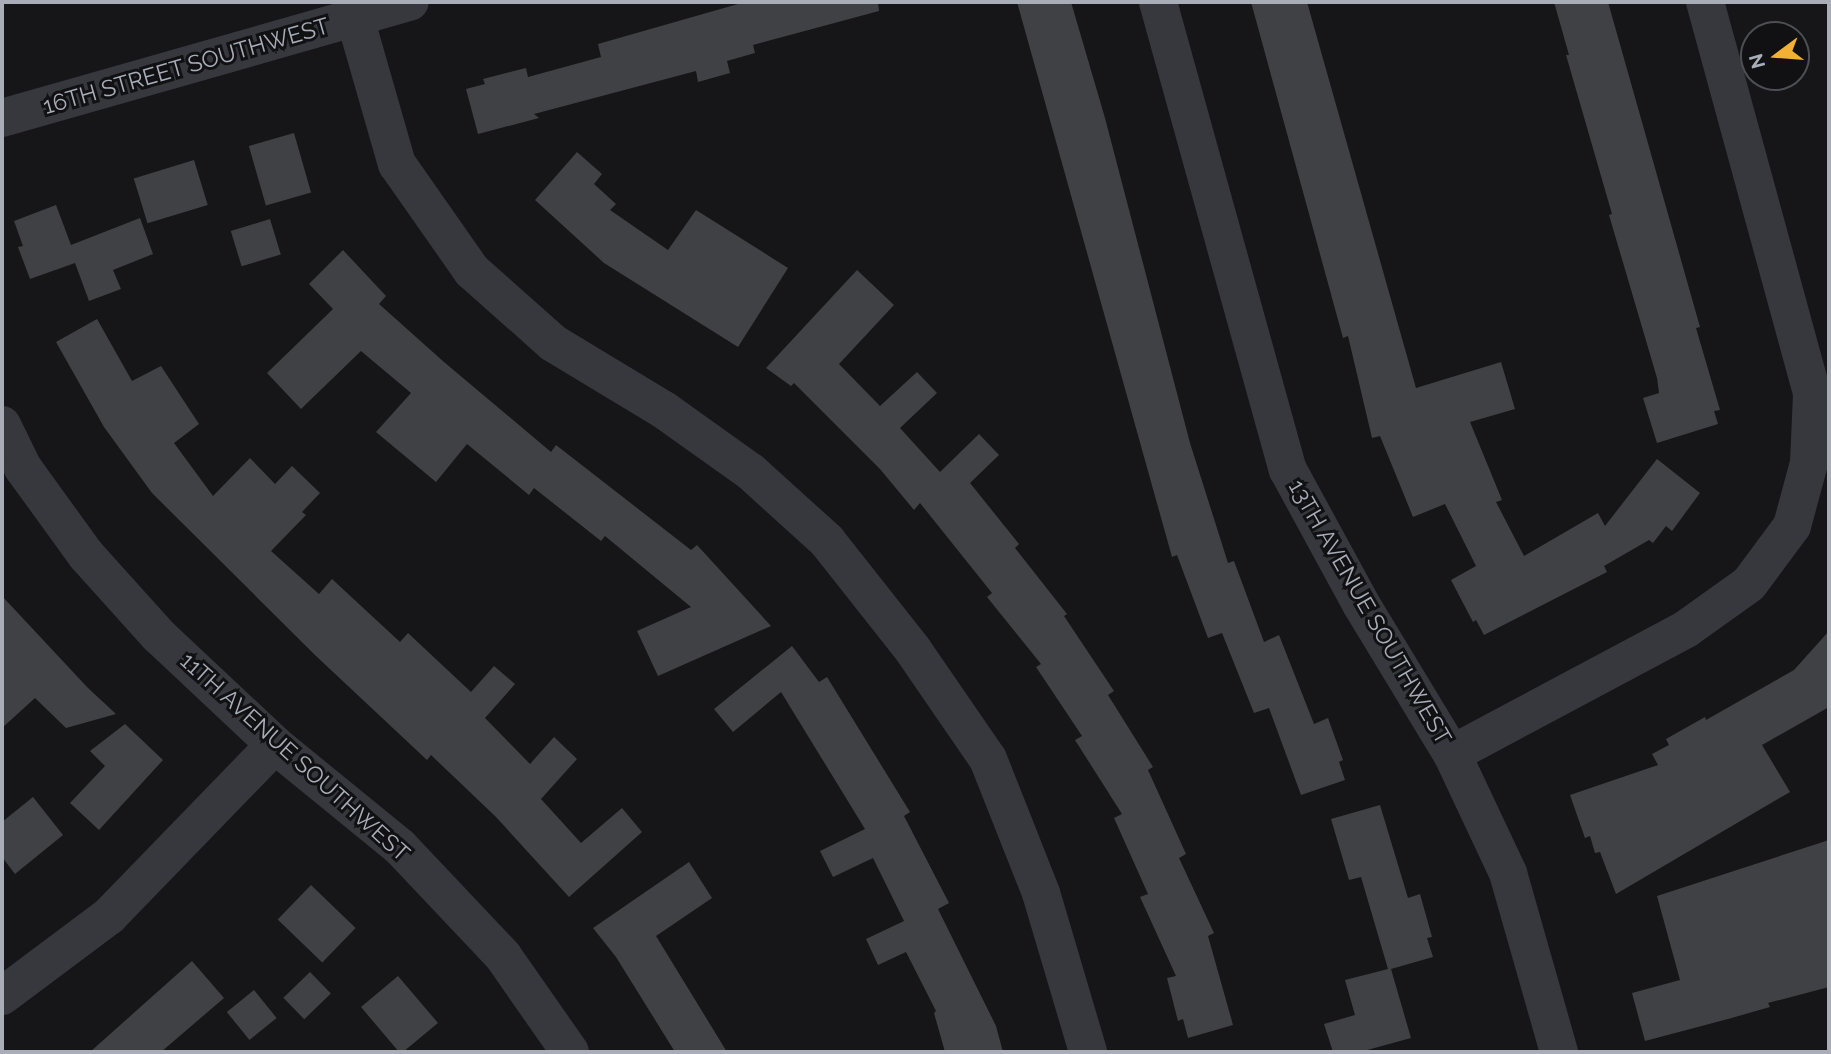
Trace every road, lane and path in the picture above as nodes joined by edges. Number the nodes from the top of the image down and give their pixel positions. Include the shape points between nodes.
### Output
1 (410, 2) edge
2 (1158, 2) edge
3 (1705, 2) edge
4 (355, 18) junction
5 (2, 118) edge
6 (2, 425) edge
7 (275, 745) junction
8 (1452, 754) junction
9 (2, 996) edge
10 (570, 1052) edge
11 (1088, 1052) edge
12 (1559, 1052) edge

1 - 4 street, 16TH STREET SOUTHWEST
2 - 8 street, 13TH AVENUE SOUTHWEST via 1288,470 1361,604
3 - 8 street via 1812,393 1809,463 1792,526 1749,584 1686,629
4 - 5 street, 16TH STREET SOUTHWEST
4 - 11 street via 397,164 472,271 553,343 664,410 751,472 827,541 914,650 988,759 1041,893
6 - 7 street, 11TH AVENUE SOUTHWEST via 23,468 86,555 158,635
7 - 9 street via 109,916
7 - 10 street, 11TH AVENUE SOUTHWEST via 400,847 503,956
8 - 12 street, 13TH AVENUE SOUTHWEST via 1508,873

